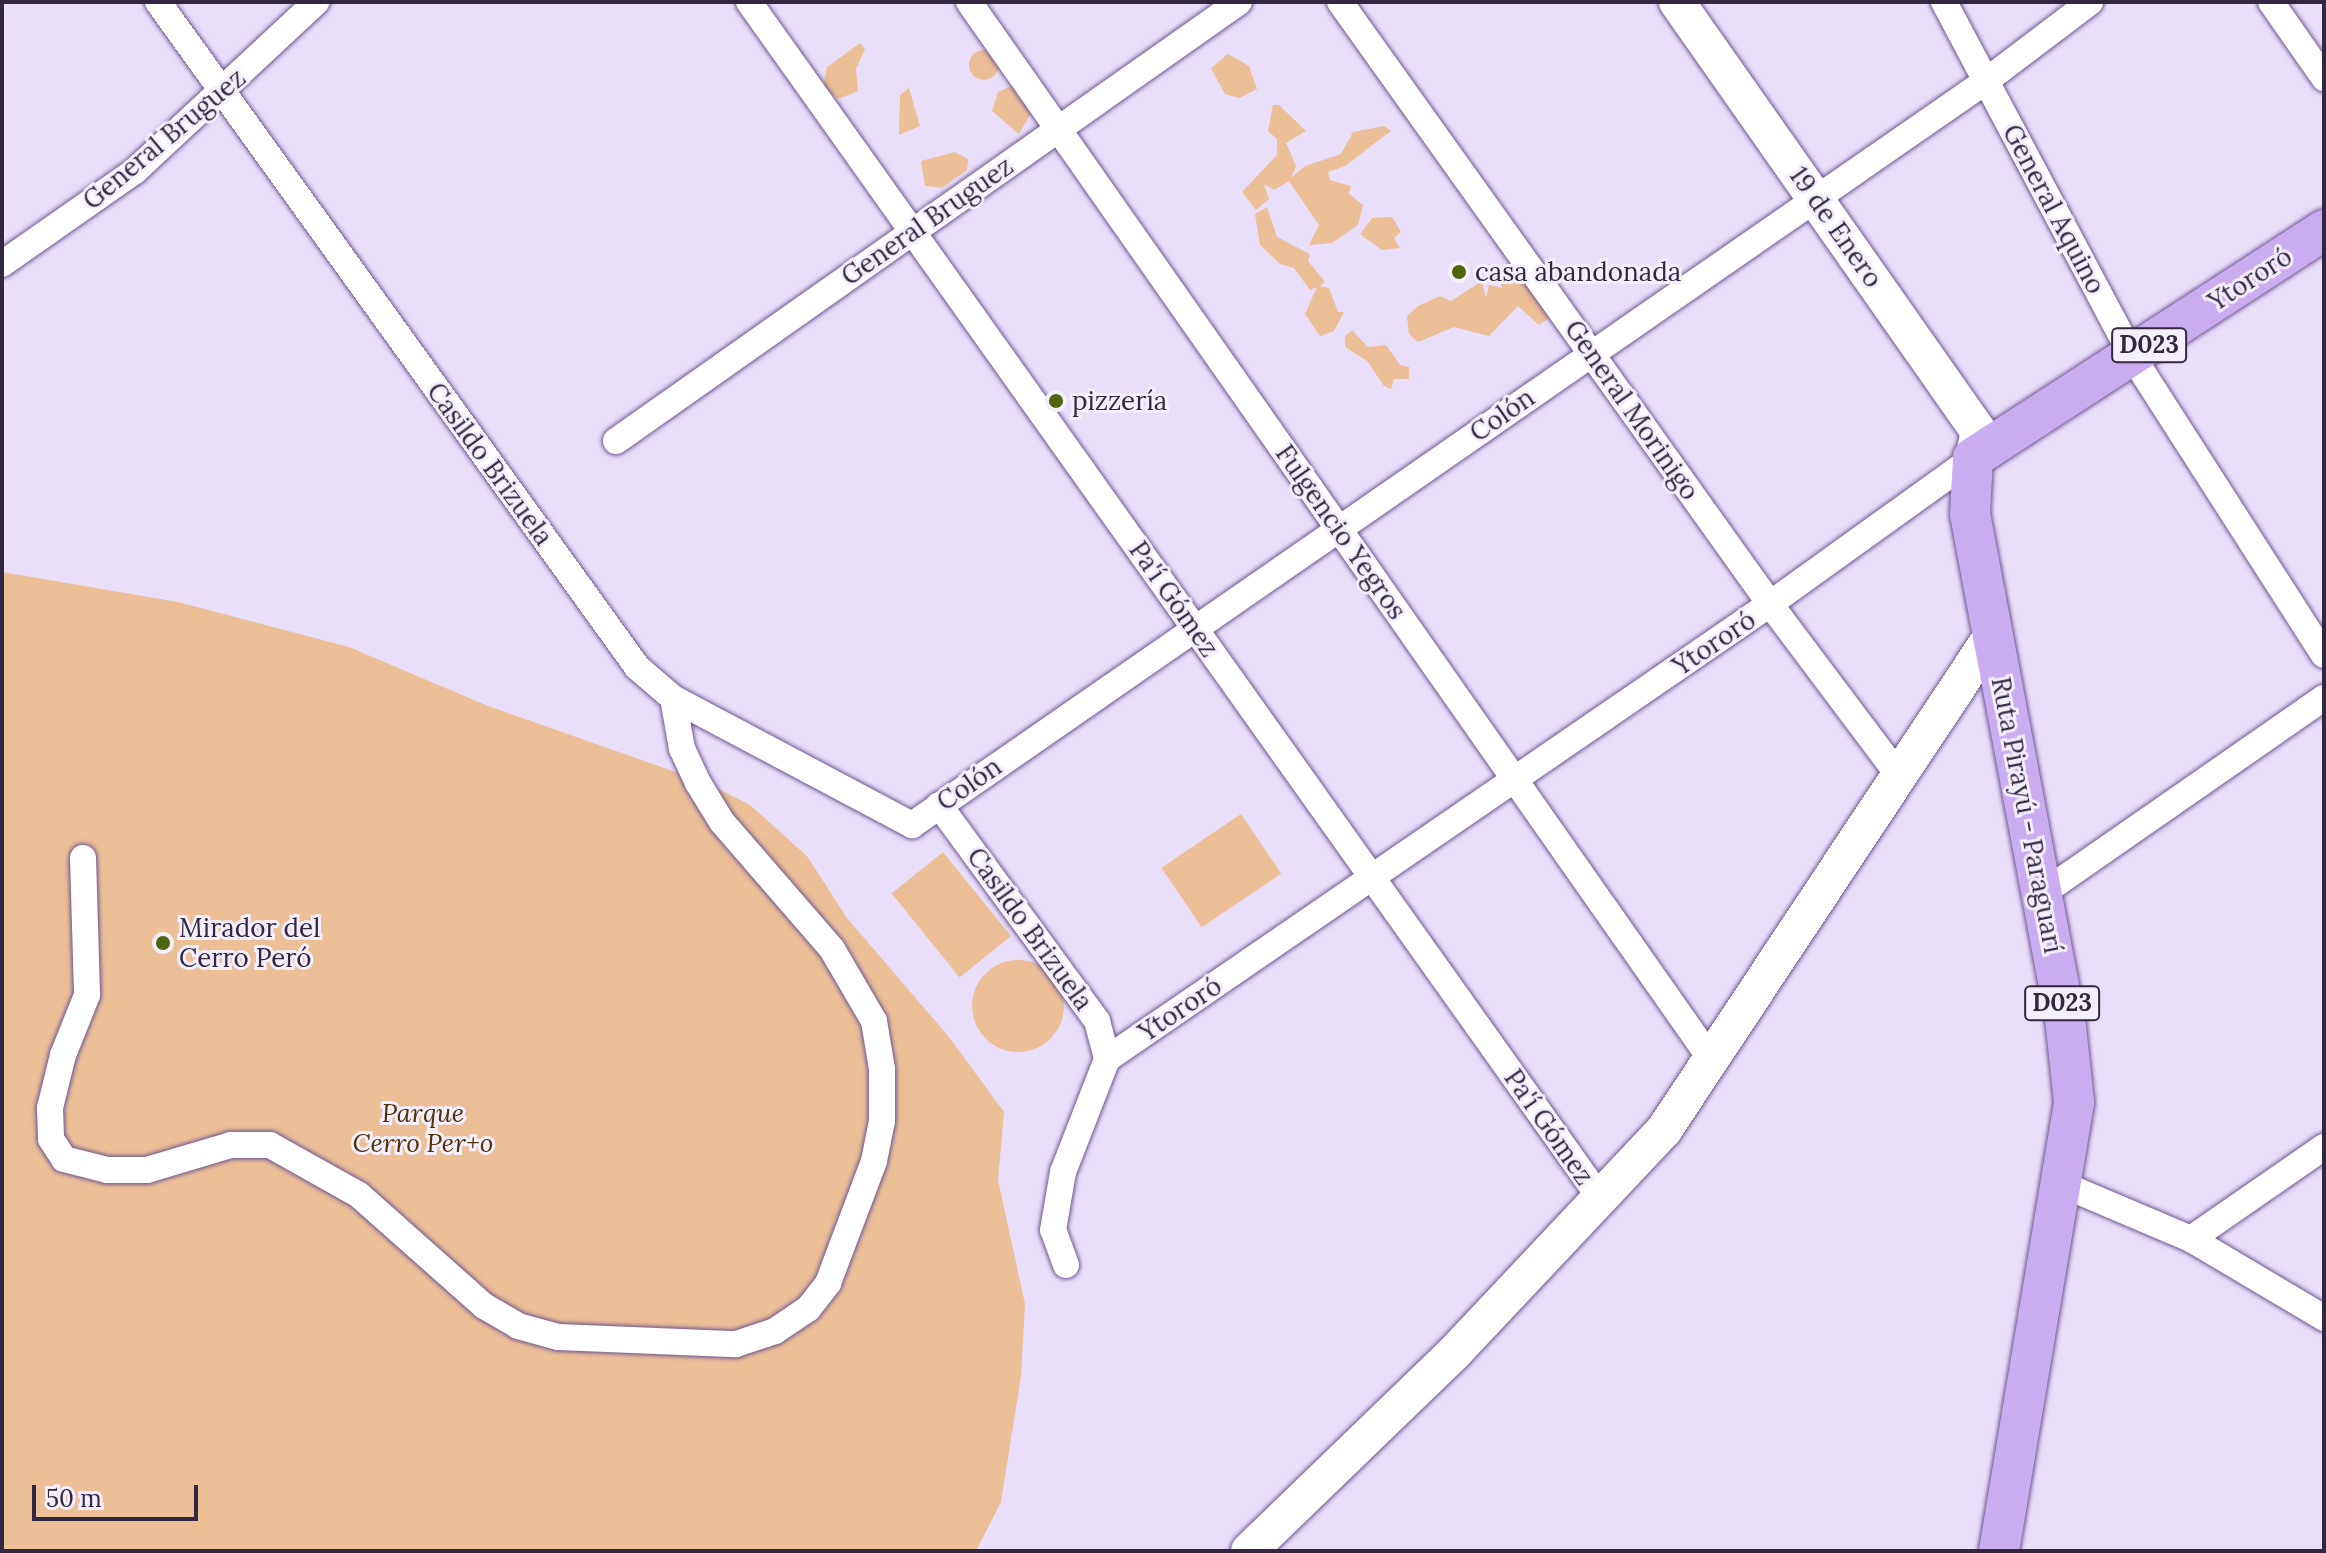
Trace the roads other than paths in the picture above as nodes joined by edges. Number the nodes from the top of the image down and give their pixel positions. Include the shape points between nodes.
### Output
1 (158, 2) edge
2 (316, 2) edge
3 (749, 2) edge
4 (969, 2) edge
5 (1239, 2) edge
6 (1340, 2) edge
7 (1677, 2) edge
8 (1944, 2) edge
9 (2090, 2) edge
10 (2271, 2) edge
11 (2324, 78) edge
12 (1986, 81) junction
13 (224, 92) junction
14 (1058, 129) junction
15 (1816, 198) junction
16 (2324, 230) edge
17 (912, 231) junction
18 (2, 264) edge
19 (1591, 353) junction
20 (2132, 356) junction
21 (616, 441) dead end
22 (1973, 458) junction
23 (1338, 528) junction
24 (1770, 604) junction
25 (1194, 628) junction
26 (1993, 634) junction
27 (2324, 655) edge
28 (673, 698) junction
29 (2324, 698) edge
30 (1900, 777) junction
31 (1515, 780) junction
32 (939, 805) junction
33 (912, 825) joint
34 (83, 858) dead end
35 (1372, 877) junction
36 (2043, 893) junction
37 (1107, 1059) junction
38 (1713, 1062) junction
39 (2324, 1147) edge
40 (2059, 1183) junction
41 (1598, 1195) junction
42 (2191, 1239) junction
43 (1066, 1265) dead end
44 (2324, 1318) edge
45 (1249, 1551) edge
46 (1999, 1551) edge

1 - 13 street, Casildo Brizuela
2 - 13 street, General Bruguez
3 - 17 street, Pa'í Gómez
4 - 14 street, Fulgencio Yegros
5 - 14 street, General Bruguez
6 - 19 street, General Morinigo
7 - 15 main road, 19 de Enero
8 - 12 street, General Aquino
9 - 12 street, Colón
10 - 11 street
12 - 15 street, Colón
12 - 20 street, General Aquino
13 - 18 street, General Bruguez via 135,171
13 - 28 street, Casildo Brizuela via 628,655
14 - 17 street, General Bruguez
14 - 23 street, Fulgencio Yegros
15 - 19 street, Colón
15 - 22 main road, 19 de Enero via 1979,432
16 - 20 main road, Ytororó / D023
17 - 21 street, General Bruguez
17 - 25 street, Pa'í Gómez
19 - 23 street, Colón
19 - 24 street, General Morinigo
20 - 22 main road, Ytororó / D023
20 - 27 street, General Aquino
22 - 24 street, Ytororó
22 - 26 main road, Ruta Pirayú - Paraguarí / D023 via 1970,514
23 - 25 street, Colón
23 - 31 street, Fulgencio Yegros
24 - 30 street, General Morinigo
24 - 31 street, Ytororó
25 - 32 street, Colón
25 - 35 street, Pa'í Gómez
26 - 30 main road
26 - 36 main road, Ruta Pirayú - Paraguarí / D023
28 - 33 street, Casildo Brizuela
28 - 34 street via 682,749 698,783 722,822 832,949 874,1021 882,1069 882,1121 874,1161 828,1283 808,1309 775,1331 736,1344 558,1337 518,1326 484,1306 359,1195 270,1145 231,1145 127,1171 64,1159 51,1139 50,1108 63,1055 87,995
29 - 36 street
30 - 38 main road
31 - 35 street, Ytororó
31 - 38 street, Fulgencio Yegros
32 - 33 street, Colón
32 - 37 street, Casildo Brizuela via 1097,1021
35 - 37 street, Ytororó
35 - 41 street, Pa'í Gómez
36 - 40 main road, Ruta Pirayú - Paraguarí / D023 via 2074,1102
37 - 43 street via 1063,1172 1053,1230
38 - 41 main road via 1664,1130
39 - 42 street
40 - 42 street
40 - 46 main road, Ruta Pirayú - Paraguarí / D023
41 - 45 main road via 1454,1353
42 - 44 street

